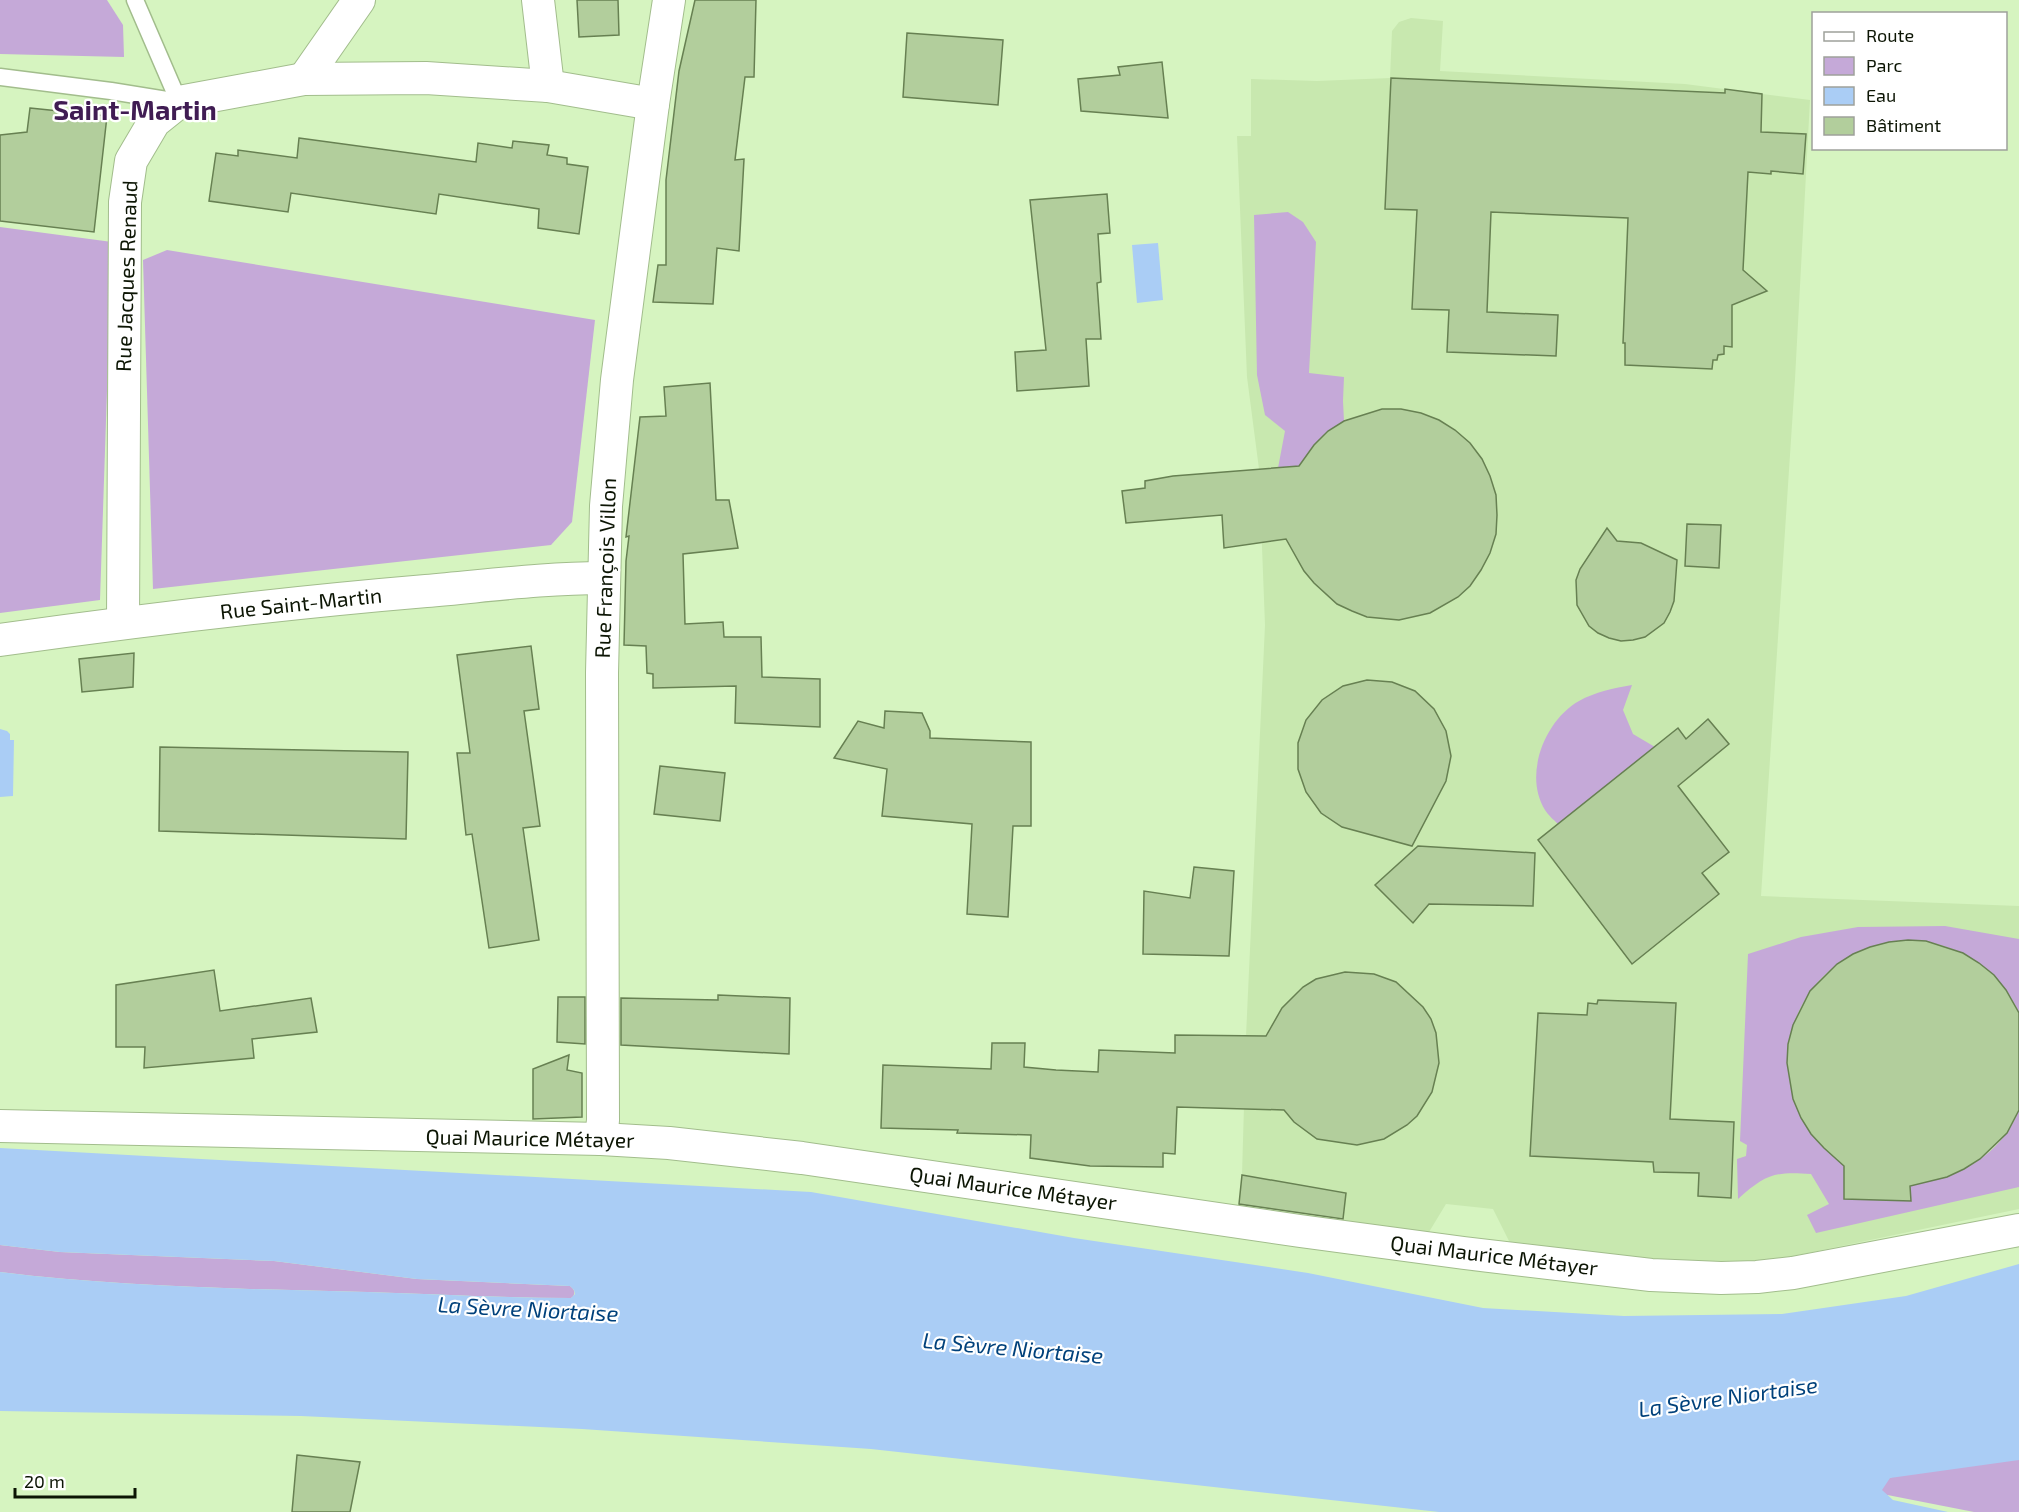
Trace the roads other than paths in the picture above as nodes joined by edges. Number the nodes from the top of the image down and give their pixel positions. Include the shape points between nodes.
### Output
1 (135, 0) edge
2 (359, 0) edge
3 (538, 0) edge
4 (669, 0) edge
5 (0, 77) edge
6 (304, 79) junction
7 (548, 86) junction
8 (179, 102) junction
9 (653, 104) junction
10 (603, 578) junction
11 (123, 623) junction
12 (0, 640) edge
13 (0, 1126) edge
14 (601, 1139) junction
15 (2019, 1230) edge

1 - 8 lane
2 - 6 street
3 - 7 street
4 - 9 street, Rue François Villon
5 - 8 lane
6 - 7 street, Rue Jacques Renaud via 426,78
6 - 8 street, Rue Jacques Renaud
7 - 9 street, Rue Jacques Renaud
8 - 11 street, Rue Jacques Renaud via 154,122 131,161 125,202
9 - 10 street, Rue François Villon via 617,380
10 - 11 street, Rue Saint-Martin via 382,595
10 - 14 street, Rue François Villon
11 - 12 street, Rue Saint-Martin
13 - 14 street, Quai Maurice Métayer
14 - 15 street, Quai Maurice Métayer via 802,1158 1324,1234 1651,1275 1721,1278 1793,1273

